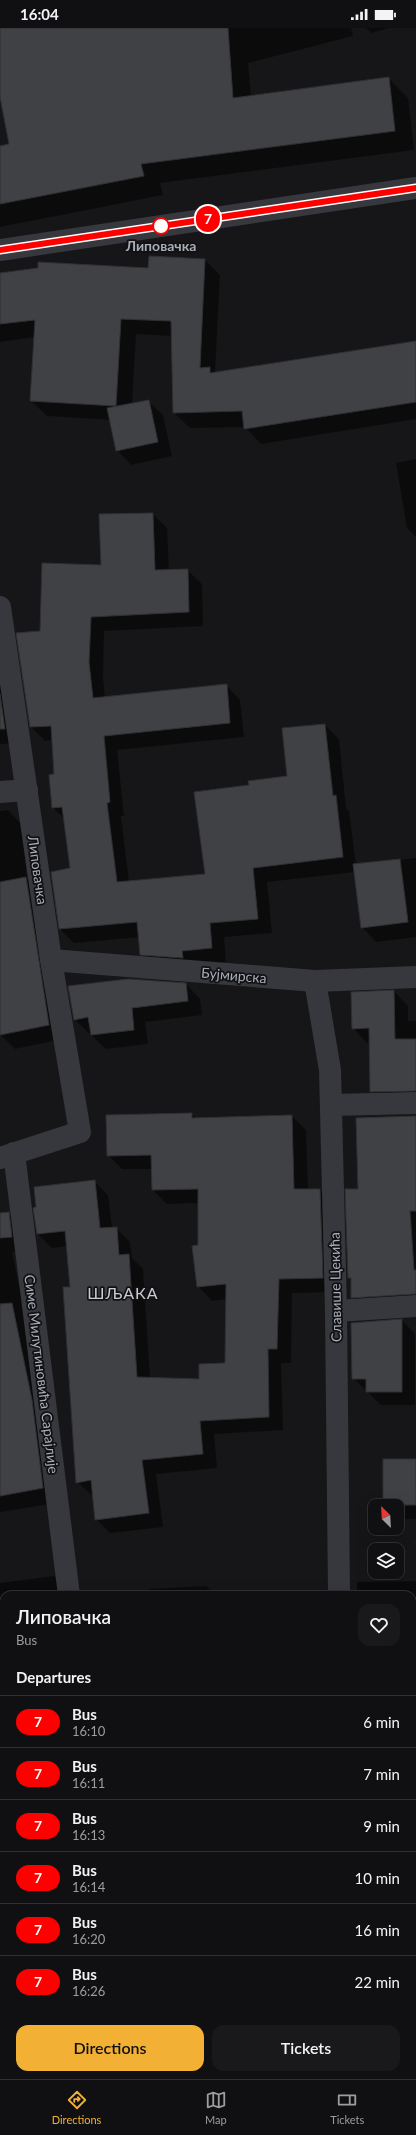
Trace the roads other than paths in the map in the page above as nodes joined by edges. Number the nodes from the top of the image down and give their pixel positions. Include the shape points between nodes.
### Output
1 (416, 188) edge
2 (0, 250) edge
3 (1, 616) edge
4 (26, 790) junction
5 (0, 792) edge
6 (51, 960) junction
7 (416, 977) edge
8 (315, 981) junction
9 (416, 1104) edge
10 (331, 1105) junction
11 (7, 1156) edge
12 (416, 1306) edge
13 (336, 1311) junction
14 (68, 1591) edge
15 (339, 1591) edge

1 - 2 street
3 - 4 street, Липовачка
4 - 5 street
4 - 6 street, Липовачка
6 - 8 street, Бујмирска
6 - 11 street, Липовачка via 80,1132
7 - 8 street, Бујмирска
8 - 10 street, Славише Цекића via 330,1070
9 - 10 street
10 - 13 street, Славише Цекића
11 - 14 street, Симе Милутиновића Сарајлије
12 - 13 street
13 - 15 street, Славише Цекића

